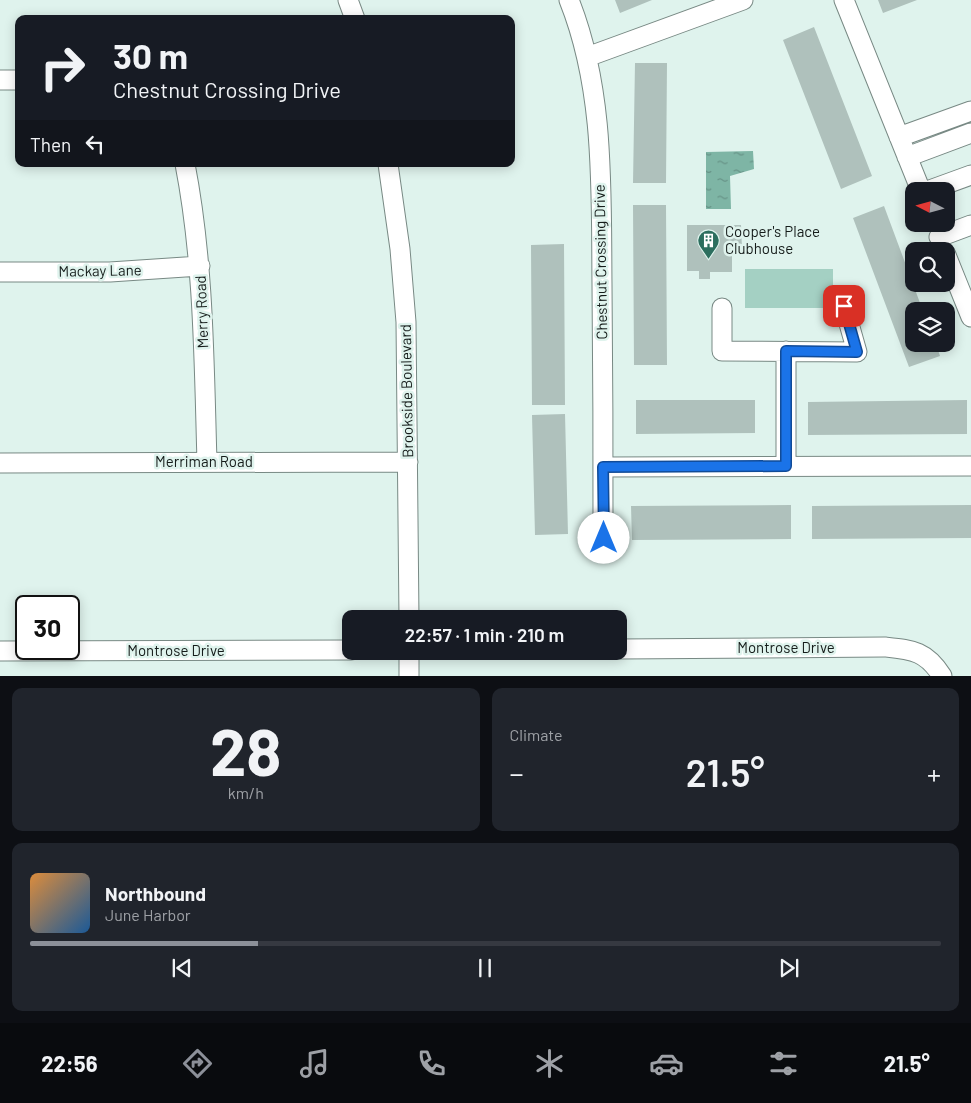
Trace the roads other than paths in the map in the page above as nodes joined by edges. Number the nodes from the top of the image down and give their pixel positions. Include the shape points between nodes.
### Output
1 (348, 0) edge
2 (569, 0) edge
3 (743, 0) edge
4 (844, 0) edge
5 (354, 15) edge
6 (587, 57) junction
7 (0, 80) edge
8 (15, 80) edge
9 (971, 112) edge
10 (971, 133) edge
11 (899, 137) junction
12 (907, 157) junction
13 (186, 167) edge
14 (388, 167) edge
15 (971, 175) edge
16 (917, 182) edge
17 (952, 182) edge
18 (971, 225) edge
19 (939, 237) edge
20 (200, 266) junction
21 (0, 272) edge
22 (955, 277) edge
23 (844, 306) dead end
24 (722, 308) dead end
25 (971, 317) edge
26 (786, 351) junction
27 (207, 462) junction
28 (408, 462) junction
29 (0, 463) edge
30 (786, 466) junction
31 (971, 466) edge
32 (603, 467) junction
33 (604, 538) dead end
34 (409, 610) edge
35 (627, 648) edge
36 (342, 650) edge
37 (0, 651) edge
38 (409, 660) edge
39 (409, 676) edge
40 (942, 676) edge

1 - 5 street
2 - 6 street, Chestnut Crossing Drive
3 - 6 street
4 - 11 street
6 - 32 street, Chestnut Crossing Drive via 600,162
7 - 8 street
9 - 11 street
10 - 12 street
11 - 12 street
12 - 16 street
13 - 20 street, Merry Road
14 - 28 street, Brookside Boulevard via 404,294
15 - 17 street
18 - 19 street
20 - 21 street, Mackay Lane via 110,272
20 - 27 street, Merry Road
22 - 25 street
23 - 26 street via 857,352
24 - 26 street via 722,351
26 - 30 street
27 - 28 street, Merriman Road
27 - 29 street, Merriman Road
28 - 34 street, Brookside Boulevard
30 - 31 street
30 - 32 street
32 - 33 street, Chestnut Crossing Drive
35 - 40 street, Montrose Drive via 885,647 919,652
36 - 37 street, Montrose Drive
38 - 39 street

